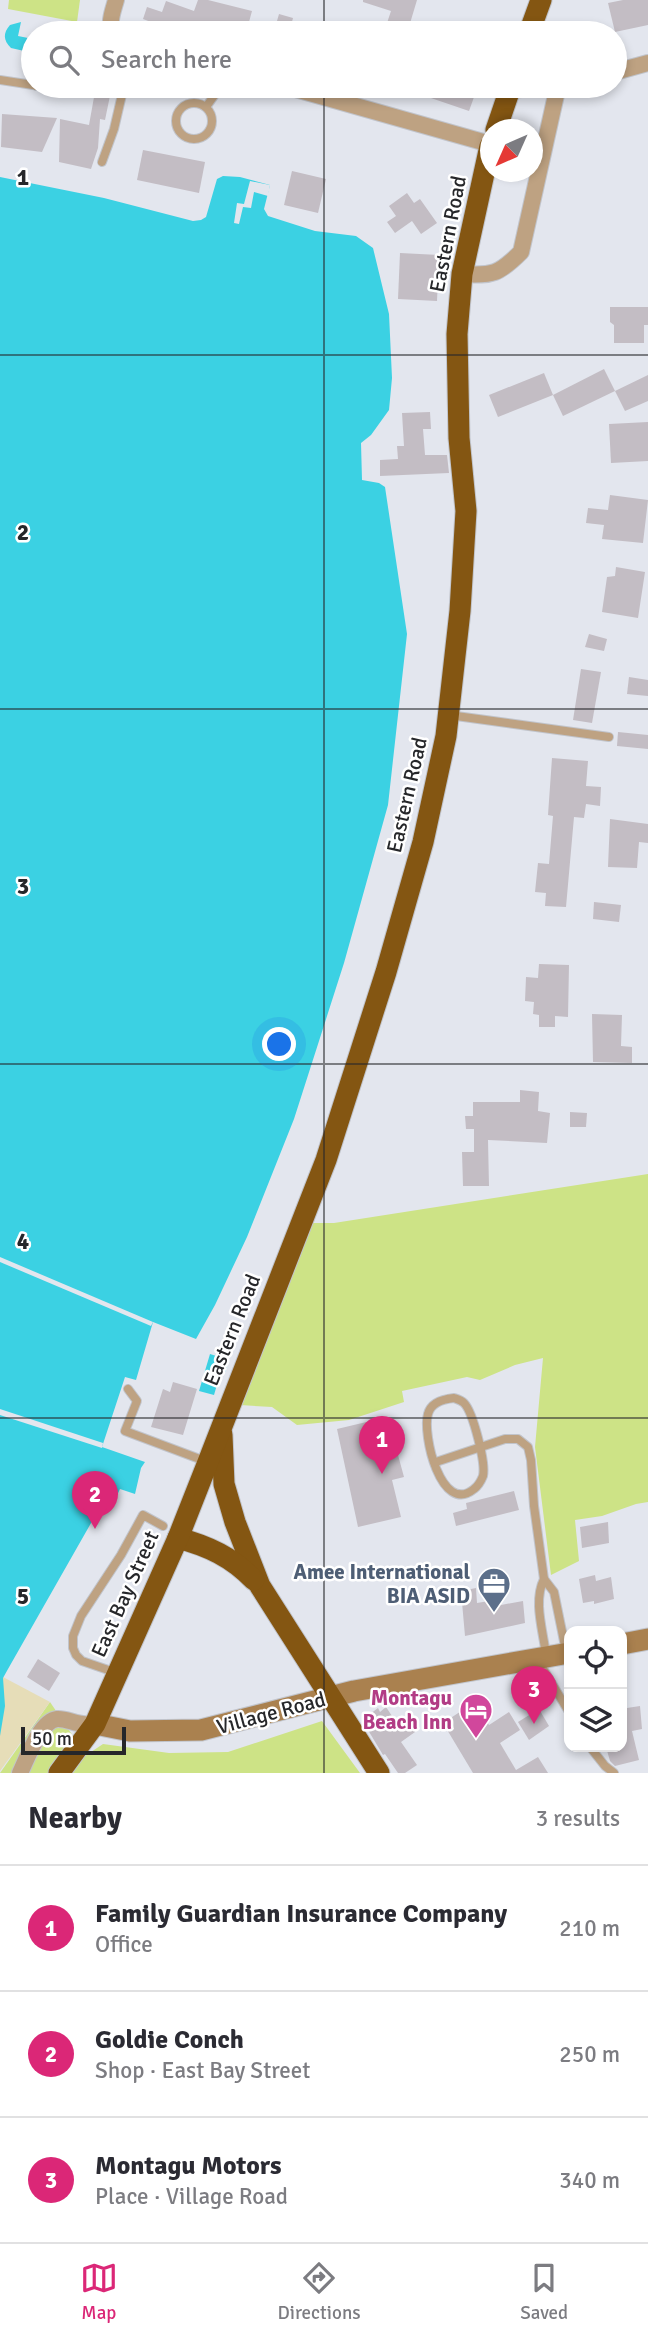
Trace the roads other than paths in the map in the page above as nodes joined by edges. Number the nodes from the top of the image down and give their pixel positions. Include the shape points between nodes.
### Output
1 (116, 0) edge
2 (541, 0) edge
3 (112, 21) edge
4 (533, 21) edge
5 (648, 63) edge
6 (627, 69) edge
7 (0, 80) edge
8 (21, 84) edge
9 (121, 98) edge
10 (212, 98) edge
11 (327, 98) edge
12 (507, 98) edge
13 (556, 98) edge
14 (206, 107) junction
15 (500, 119) edge
16 (480, 142) edge
17 (102, 162) dead end
18 (483, 182) edge
19 (462, 274) junction
20 (449, 715) junction
21 (609, 737) dead end
22 (128, 1389) dead end
23 (221, 1426) junction
24 (479, 1447) junction
25 (208, 1462) junction
26 (436, 1462) junction
27 (170, 1532) junction
28 (544, 1579) junction
29 (260, 1586) junction
30 (648, 1639) edge
31 (627, 1643) edge
32 (555, 1656) edge
33 (117, 1673) junction
34 (564, 1692) edge
35 (331, 1697) junction
36 (95, 1724) junction
37 (594, 1752) edge
38 (20, 1773) edge
39 (59, 1773) edge
40 (379, 1773) edge
41 (614, 1773) edge

1 - 3 street
2 - 4 highway
5 - 6 street
7 - 8 lane
9 - 17 lane
10 - 14 lane
11 - 16 street
12 - 15 highway
13 - 19 street via 521,252 488,276
14 - 14 lane via 212,116 206,135 197,139 178,130 179,110 197,102
18 - 19 highway, Eastern Road
19 - 20 highway, Eastern Road via 457,396 466,511
20 - 21 lane
20 - 23 highway, Eastern Road via 423,842 326,1160
22 - 25 lane via 137,1401 125,1431
23 - 25 highway, East Bay Street
23 - 29 highway via 225,1484 234,1522
24 - 26 lane
24 - 26 lane via 483,1474 473,1490 464,1494 445,1487
24 - 26 lane via 464,1403 443,1399 428,1412 427,1434
24 - 28 lane via 518,1439 528,1447
25 - 27 highway, East Bay Street
27 - 29 highway via 223,1555
27 - 33 highway, East Bay Street
27 - 33 lane via 143,1515 73,1636 76,1655 82,1661
28 - 32 lane via 554,1592
28 - 32 lane via 538,1601
29 - 35 highway
30 - 31 main road
32 - 34 lane
32 - 35 main road, Village Road
33 - 36 highway, East Bay Street
35 - 36 main road, Village Road via 201,1731 130,1731
35 - 40 highway
36 - 38 street via 50,1722
36 - 39 highway, East Bay Street
37 - 41 lane

